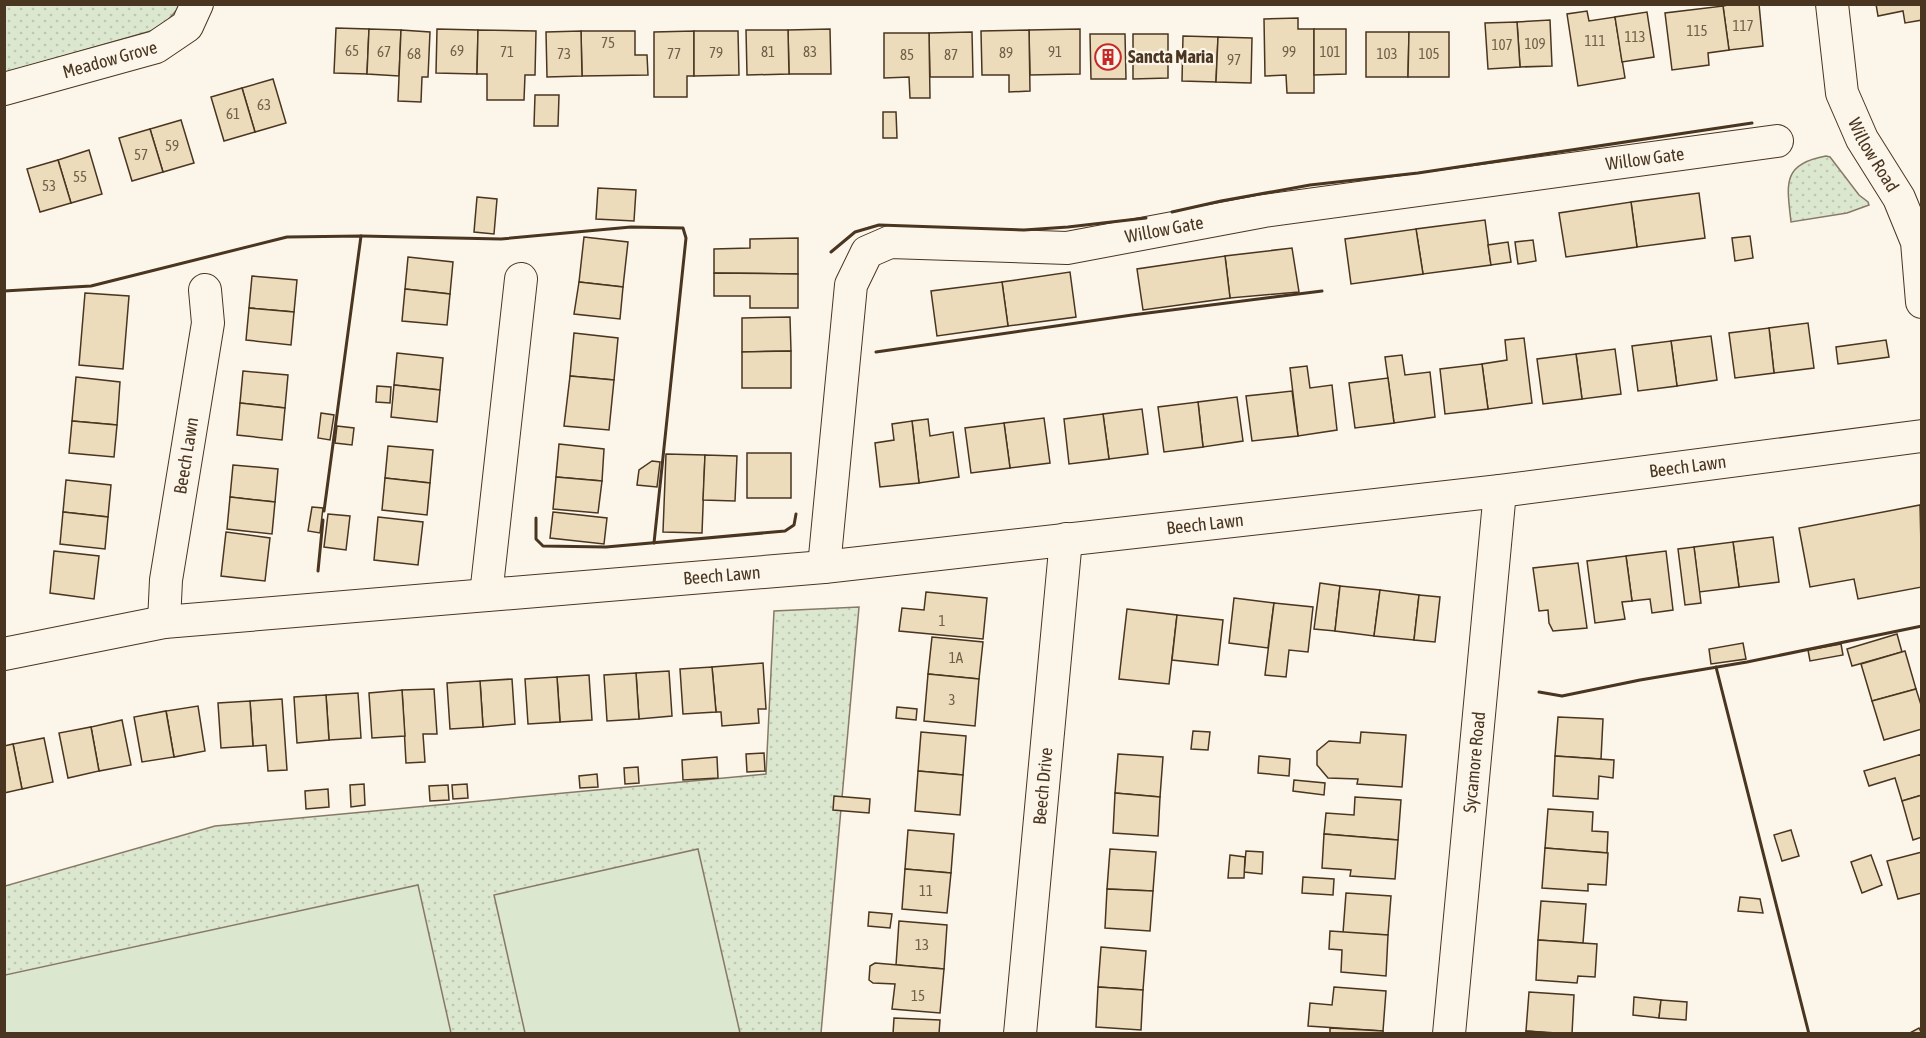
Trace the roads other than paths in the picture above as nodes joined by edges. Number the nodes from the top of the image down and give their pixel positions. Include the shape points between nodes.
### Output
1 (197, 4) edge
2 (1832, 4) edge
3 (4, 89) edge
4 (1777, 141) dead end
5 (521, 279) dead end
6 (205, 290) dead end
7 (1922, 302) edge
8 (1922, 436) edge
9 (1500, 491) junction
10 (1066, 539) junction
11 (824, 567) junction
12 (486, 595) junction
13 (164, 622) junction
14 (4, 654) edge
15 (1020, 1034) edge
16 (1449, 1034) edge

1 - 3 street, Meadow Grove via 187,26 156,47
2 - 7 street, Willow Road via 1842,93 1862,139 1899,198 1917,242
4 - 11 street, Willow Gate via 1264,211 1067,248 890,242 867,252 851,285
5 - 12 street
6 - 13 street, Beech Lawn via 208,323 166,580
8 - 9 street, Beech Lawn
9 - 10 street, Beech Lawn
9 - 16 street, Sycamore Road
10 - 11 street, Beech Lawn
10 - 15 street, Beech Drive
11 - 12 street, Beech Lawn
12 - 13 street, Beech Lawn
13 - 14 street, Beech Lawn

